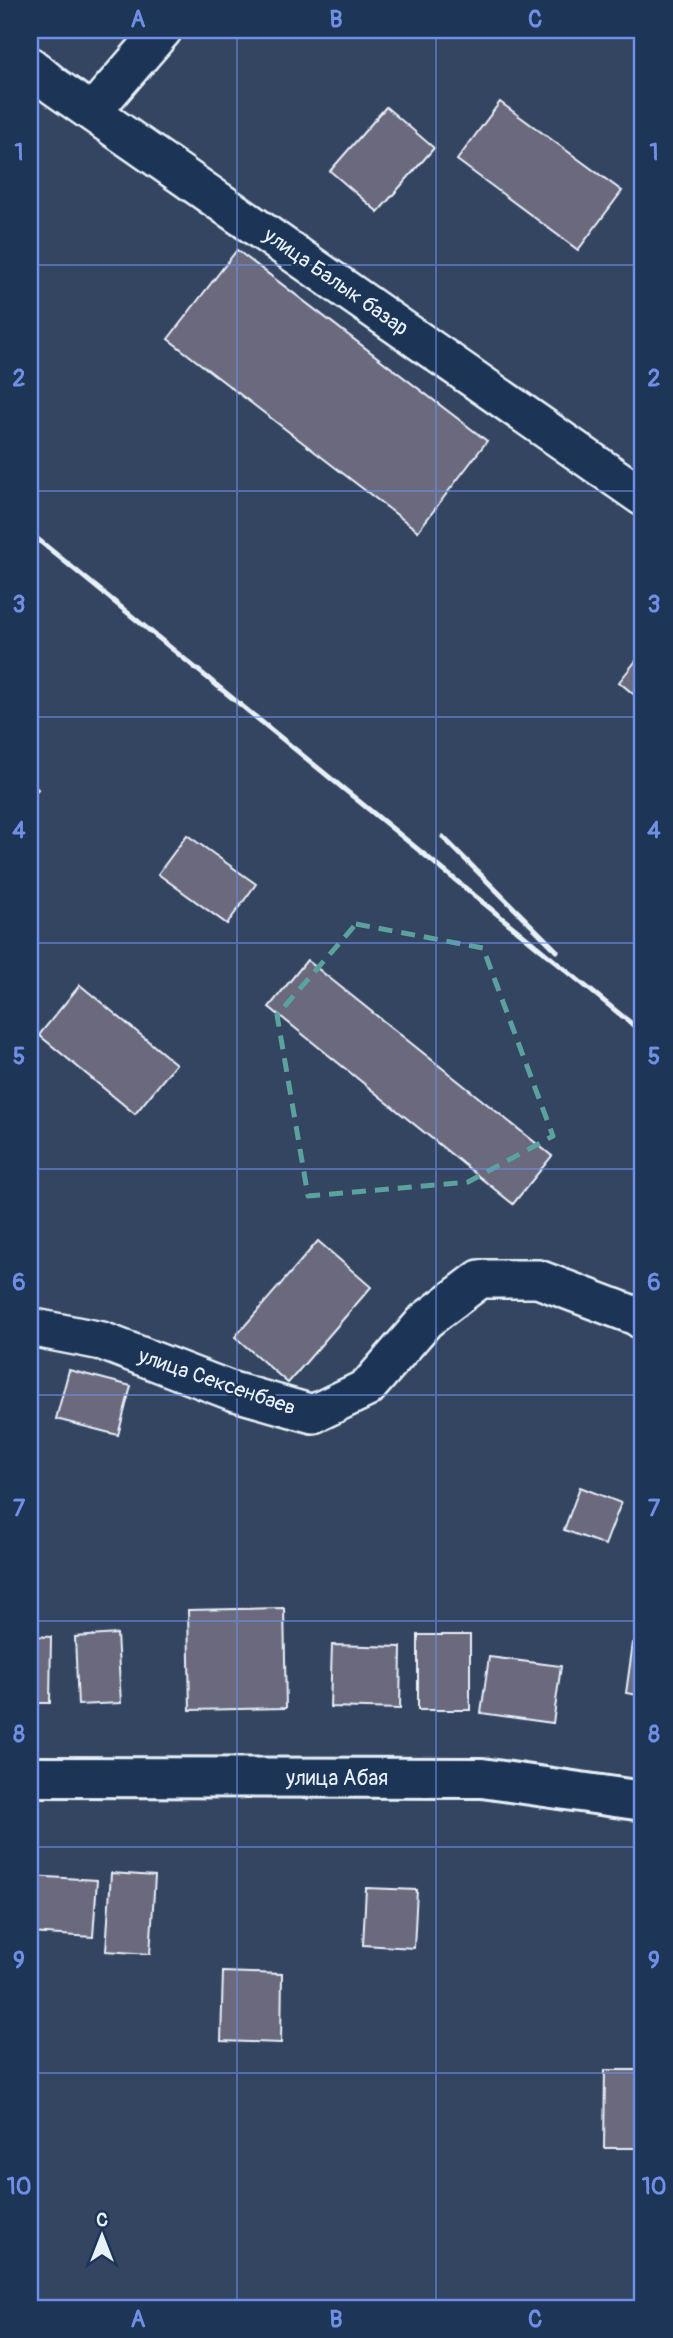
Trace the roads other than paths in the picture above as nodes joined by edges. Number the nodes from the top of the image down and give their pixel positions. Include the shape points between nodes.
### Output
1 (163, 30) edge
2 (30, 66) edge
3 (92, 113) junction
4 (643, 497) edge
5 (643, 1321) edge
6 (30, 1327) edge
7 (30, 1777) edge
8 (643, 1801) edge

1 - 3 street
2 - 3 street, улица Балык базар
3 - 4 street, улица Балык базар
5 - 6 street, улица Сексенбаев via 538,1279 480,1279 426,1320 367,1388 313,1414 232,1391 102,1341
7 - 8 street, улица Абая via 482,1778

